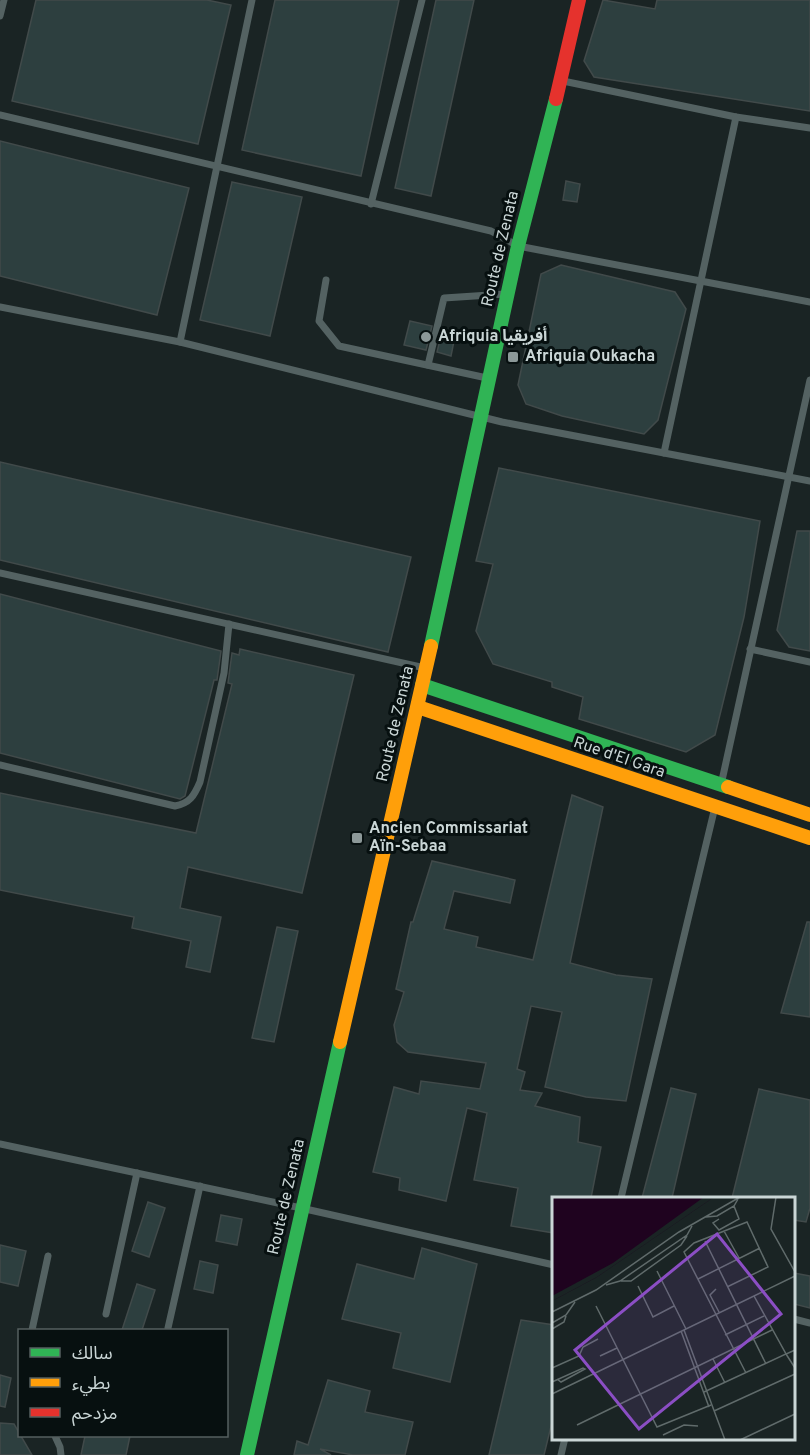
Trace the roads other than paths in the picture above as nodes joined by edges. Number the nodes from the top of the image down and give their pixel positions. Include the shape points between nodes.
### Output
1 (4, 0) edge
2 (252, 0) edge
3 (422, 0) edge
4 (579, 0) edge
5 (0, 16) edge
6 (561, 81) junction
7 (0, 115) edge
8 (736, 117) junction
9 (810, 128) edge
10 (218, 167) junction
11 (371, 204) junction
12 (518, 246) junction
13 (326, 280) dead end
14 (701, 282) junction
15 (507, 293) junction
16 (810, 302) edge
17 (0, 307) edge
18 (180, 342) junction
19 (428, 365) junction
20 (488, 378) junction
21 (810, 380) edge
22 (480, 416) junction
23 (664, 453) junction
24 (788, 477) junction
25 (810, 482) edge
26 (0, 573) edge
27 (230, 624) junction
28 (750, 649) junction
29 (810, 662) edge
30 (426, 668) junction
31 (422, 685) junction
32 (418, 708) junction
33 (0, 765) edge
34 (720, 786) junction
35 (715, 807) junction
36 (810, 815) edge
37 (810, 838) edge
38 (0, 1144) edge
39 (137, 1173) junction
40 (200, 1186) junction
41 (621, 1197) edge
42 (301, 1208) junction
43 (48, 1256) dead end
44 (552, 1265) edge
45 (106, 1314) dead end
46 (795, 1319) edge
47 (810, 1323) edge
48 (168, 1328) dead end
49 (32, 1329) edge
50 (55, 1437) edge
51 (565, 1440) edge
52 (61, 1455) edge
53 (247, 1455) edge
54 (561, 1455) edge

1 - 5 lane
2 - 10 lane
3 - 11 lane
4 - 6 main road, Route de Zenata
6 - 8 lane
6 - 12 main road, Route de Zenata
7 - 10 lane
8 - 9 lane
8 - 14 lane
10 - 11 lane
10 - 18 lane
11 - 12 lane via 491,231
12 - 14 lane
12 - 15 main road, Route de Zenata
13 - 19 lane via 319,321 339,346
14 - 16 lane
14 - 23 lane
15 - 19 lane via 444,298
15 - 20 main road, Route de Zenata
17 - 18 lane
18 - 22 lane
19 - 20 lane
20 - 22 main road, Route de Zenata
21 - 24 lane
22 - 23 lane
22 - 30 main road, Route de Zenata
23 - 24 lane
24 - 25 lane
24 - 28 lane
26 - 27 lane
27 - 30 lane
27 - 33 lane via 224,673 200,782 188,803 175,806
28 - 29 lane
28 - 34 lane
30 - 31 main road, Route de Zenata
31 - 32 main road, Route de Zenata
31 - 34 main road, Rue d'El Gara
32 - 35 main road, Rue d'El Gara
32 - 42 main road, Route de Zenata
34 - 36 main road, Rue d'El Gara
35 - 37 main road, Rue d'El Gara
35 - 41 lane
38 - 39 lane
39 - 40 lane
39 - 45 lane
40 - 42 lane
40 - 48 lane
42 - 44 lane
42 - 53 main road, Route de Zenata
43 - 49 lane
46 - 47 lane
50 - 52 lane
51 - 54 lane

